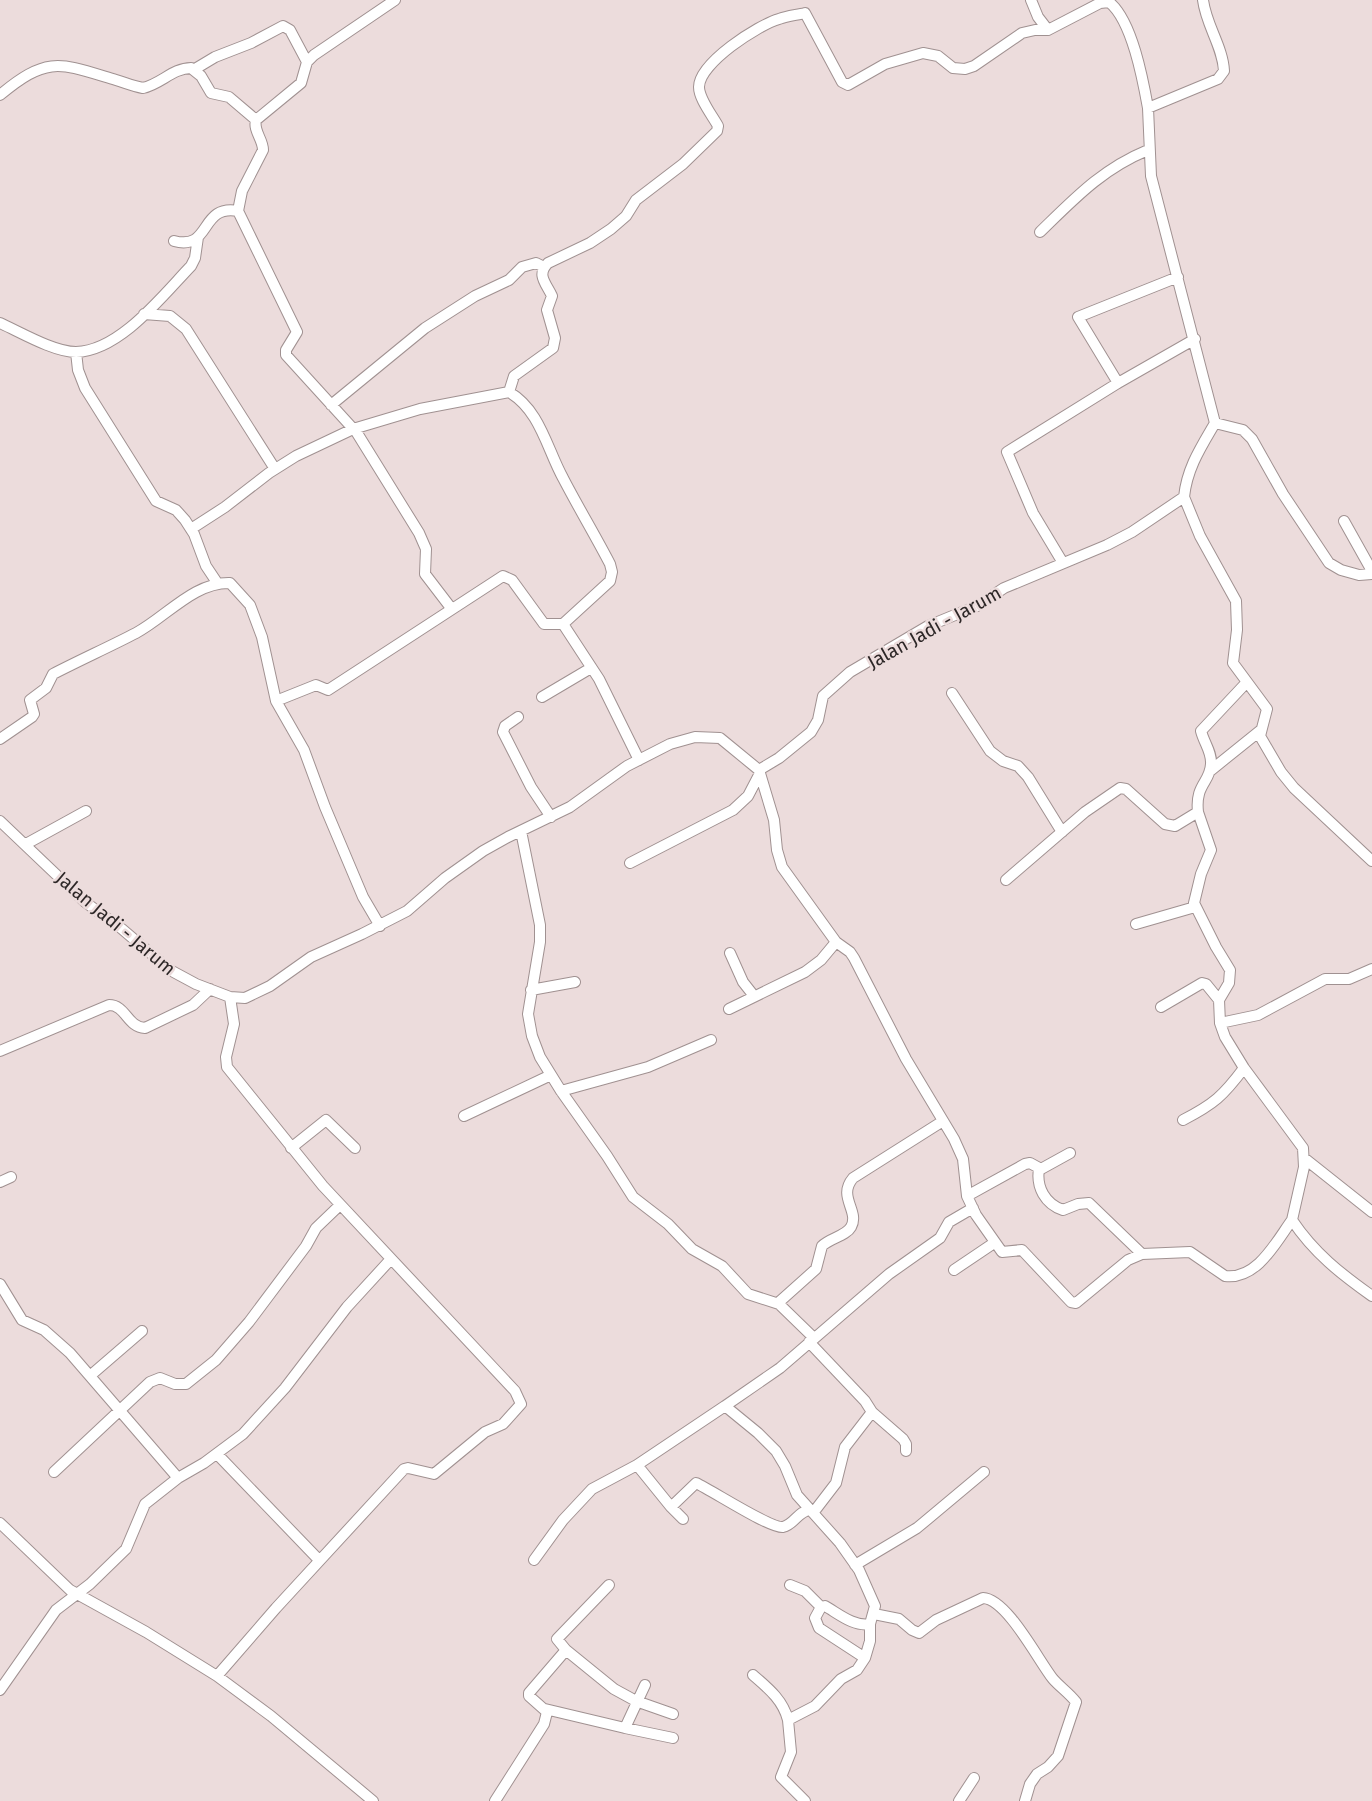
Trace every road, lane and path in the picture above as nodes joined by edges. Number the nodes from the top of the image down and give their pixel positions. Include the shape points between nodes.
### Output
1 (395, 0) edge
2 (1031, 0) edge
3 (1203, 0) edge
4 (1114, 2) edge
5 (1048, 30) junction
6 (307, 61) junction
7 (195, 69) junction
8 (0, 95) edge
9 (1149, 108) junction
10 (256, 120) junction
11 (1149, 150) junction
12 (238, 211) junction
13 (1041, 232) dead end
14 (198, 237) junction
15 (174, 241) dead end
16 (544, 267) junction
17 (1178, 277) junction
18 (144, 314) junction
19 (0, 323) edge
20 (1195, 339) junction
21 (76, 352) junction
22 (1118, 383) junction
23 (509, 392) junction
24 (331, 405) junction
25 (1215, 423) junction
26 (353, 429) junction
27 (275, 469) junction
28 (1184, 497) junction
29 (1344, 521) dead end
30 (191, 529) junction
31 (1063, 563) junction
32 (1372, 573) edge
33 (218, 584) junction
34 (451, 608) junction
35 (563, 624) junction
36 (591, 668) junction
37 (1247, 682) junction
38 (953, 693) dead end
39 (542, 697) dead end
40 (276, 701) junction
41 (518, 717) dead end
42 (1261, 730) junction
43 (0, 739) edge
44 (639, 760) junction
45 (1210, 771) junction
46 (759, 772) junction
47 (86, 811) dead end
48 (1198, 812) junction
49 (551, 817) junction
50 (0, 821) edge
51 (521, 831) junction
52 (1062, 832) junction
53 (26, 844) junction
54 (1372, 861) edge
55 (630, 863) dead end
56 (1006, 880) dead end
57 (1195, 907) junction
58 (1136, 924) dead end
59 (380, 926) junction
60 (836, 942) junction
61 (730, 953) dead end
62 (1372, 968) edge
63 (575, 982) dead end
64 (210, 989) junction
65 (531, 990) junction
66 (754, 996) junction
67 (230, 997) junction
68 (1219, 1000) junction
69 (1161, 1007) dead end
70 (729, 1009) dead end
71 (1220, 1023) junction
72 (711, 1040) dead end
73 (0, 1051) edge
74 (1244, 1068) junction
75 (551, 1075) junction
76 (561, 1091) junction
77 (464, 1115) dead end
78 (1183, 1120) dead end
79 (943, 1121) junction
80 (291, 1148) junction
81 (355, 1148) dead end
82 (1070, 1153) dead end
83 (1304, 1158) junction
84 (1039, 1169) junction
85 (967, 1196) junction
86 (340, 1205) junction
87 (973, 1208) junction
88 (1372, 1212) edge
89 (1292, 1220) junction
90 (994, 1243) junction
91 (1142, 1254) junction
92 (391, 1259) junction
93 (954, 1270) dead end
94 (0, 1284) edge
95 (1372, 1296) edge
96 (778, 1303) junction
97 (142, 1331) dead end
98 (812, 1340) junction
99 (91, 1375) junction
100 (725, 1406) junction
101 (119, 1409) junction
102 (872, 1412) junction
103 (906, 1451) dead end
104 (217, 1454) junction
105 (637, 1465) junction
106 (54, 1472) dead end
107 (984, 1472) dead end
108 (178, 1478) junction
109 (671, 1507) junction
110 (812, 1511) junction
111 (682, 1519) dead end
112 (0, 1523) edge
113 (319, 1560) junction
114 (534, 1560) dead end
115 (855, 1565) junction
116 (609, 1585) dead end
117 (790, 1585) dead end
118 (75, 1594) junction
119 (821, 1607) junction
120 (872, 1619) junction
121 (566, 1650) junction
122 (865, 1658) junction
123 (752, 1675) dead end
124 (217, 1676) junction
125 (645, 1685) dead end
126 (0, 1690) edge
127 (636, 1701) junction
128 (545, 1709) junction
129 (673, 1713) dead end
130 (788, 1720) junction
131 (625, 1728) junction
132 (673, 1738) dead end
133 (974, 1778) dead end
134 (373, 1801) edge
135 (495, 1801) edge
136 (805, 1801) edge
137 (959, 1801) edge
138 (1025, 1801) edge

1 - 6 street
2 - 5 street
3 - 9 street via 1224,66 1222,75
4 - 5 street via 1100,3
4 - 9 street
5 - 16 street via 1022,33 965,69 923,53 884,64 848,85 842,82 805,13 778,19 734,44 700,80 700,92 717,131 636,200 611,229
6 - 7 street via 290,30 283,26
6 - 10 street via 301,83
7 - 8 street via 181,69 143,88 48,65 21,77
7 - 10 street via 211,93 229,97
9 - 11 street
10 - 12 street via 263,150 242,191
11 - 13 street via 1097,178
11 - 17 street via 1151,176
12 - 14 street via 218,211
12 - 24 street via 297,332 286,355
14 - 15 street
14 - 18 street via 191,266
16 - 23 street via 542,277 552,295 547,312 555,345 514,376
16 - 24 street via 536,263 522,267 509,280 465,302 404,344
17 - 20 street
17 - 22 street via 1079,316
18 - 21 street via 105,345
18 - 27 street via 170,316 186,329
19 - 21 street
20 - 22 street
20 - 25 street
21 - 30 street via 85,388 151,495 176,510
22 - 31 street via 1007,452 1032,513
23 - 26 street via 420,409
23 - 35 street via 530,411 545,436 612,572 610,581
24 - 26 street
25 - 28 street via 1192,462
25 - 32 street via 1243,430 1252,439 1329,563 1350,573
26 - 27 street
26 - 34 street via 410,517 426,549 425,574
27 - 30 street
28 - 31 street, Jalan Jadi - Jarum via 1132,532
28 - 37 street via 1236,601 1233,663
29 - 32 street
30 - 33 street
31 - 46 street, Jalan Jadi - Jarum via 928,626 850,673 824,695 811,732
33 - 40 street via 230,583 250,605
33 - 43 street via 189,597 135,634 53,674 46,688 30,701 32,718
34 - 35 street via 505,576 544,624
34 - 40 street via 328,690 316,685
35 - 36 street
36 - 39 street
36 - 44 street
37 - 42 street via 1267,709
37 - 45 street via 1201,732 1211,753
38 - 52 street via 990,751 1028,777
40 - 59 street via 304,750 363,897
41 - 49 street via 503,732
42 - 45 street
42 - 54 street via 1260,736 1294,788
44 - 46 street via 670,744 709,737 727,742
44 - 49 street
45 - 48 street via 1197,795
46 - 55 street via 748,796 733,810
46 - 60 street via 782,867
47 - 53 street
48 - 52 street via 1171,826 1120,788
48 - 57 street via 1211,850 1196,888
49 - 51 street
50 - 53 street, Jalan Jadi - Jarum
51 - 59 street via 483,851 419,902
51 - 65 street via 540,925
52 - 56 street
53 - 64 street, Jalan Jadi - Jarum via 85,902 170,970
57 - 58 street
57 - 68 street via 1230,970 1229,983
59 - 67 street via 312,957 253,995
60 - 66 street via 805,972
60 - 79 street via 854,958
61 - 66 street
62 - 71 street via 1349,979 1325,979 1258,1015
63 - 65 street
64 - 67 street, Jalan Jadi - Jarum
64 - 73 street via 193,1005 145,1028 131,1022 120,1007 109,1004
65 - 75 street via 528,1014 532,1036
66 - 70 street
67 - 80 street via 234,1024 227,1067
68 - 69 street via 1202,983
68 - 71 street
71 - 74 street
72 - 76 street via 648,1067
74 - 78 street via 1212,1105
74 - 83 street via 1297,1137
75 - 76 street
75 - 77 street
76 - 96 street via 633,1197 692,1249 722,1266 748,1294
79 - 85 street via 963,1159
79 - 96 street via 853,1178 846,1195 850,1228 822,1246 816,1269
80 - 81 street via 326,1121
80 - 86 street
82 - 84 street
83 - 88 street
83 - 89 street
84 - 85 street via 1025,1164
84 - 91 street via 1038,1182 1052,1206 1063,1210 1089,1203
85 - 87 street
86 - 92 street
86 - 101 street via 316,1228 216,1360 186,1384 156,1379
87 - 90 street
87 - 98 street via 951,1220 940,1238 889,1274
89 - 91 street via 1256,1266 1230,1277 1190,1252
89 - 95 street via 1313,1249
90 - 91 street via 1003,1253 1023,1251 1076,1304 1128,1260
90 - 93 street
92 - 104 street via 263,1413
92 - 113 street via 515,1391 521,1405 503,1424 485,1432 434,1474 404,1469
94 - 99 street via 22,1320 44,1330
96 - 98 street
97 - 99 street
98 - 100 street
98 - 102 street
99 - 101 street
100 - 105 street
100 - 110 street via 776,1451 797,1495
101 - 106 street
101 - 108 street
102 - 103 street via 903,1439
102 - 110 street via 845,1447 836,1483
104 - 108 street
104 - 113 street
105 - 109 street
105 - 114 street via 592,1489
107 - 115 street via 917,1528
108 - 118 street via 145,1504 126,1549
109 - 110 street via 696,1483 776,1526 783,1527 799,1514
109 - 111 street
110 - 115 street
112 - 118 street
113 - 124 street
115 - 120 street via 872,1597
116 - 121 street via 557,1639
117 - 119 street via 805,1591
118 - 124 street
118 - 126 street via 57,1610
119 - 120 street via 857,1624
119 - 122 street via 815,1618 817,1627
120 - 122 street
120 - 138 street via 899,1619 919,1633 936,1620 990,1598 1012,1620 1051,1676 1076,1702 1058,1756 1037,1774
121 - 127 street
121 - 128 street via 529,1693
122 - 130 street via 815,1706
123 - 130 street via 784,1706
124 - 134 street
125 - 127 street
127 - 129 street
127 - 131 street
128 - 131 street
128 - 135 street via 544,1724
130 - 136 street via 791,1752 781,1777
131 - 132 street
133 - 137 street

